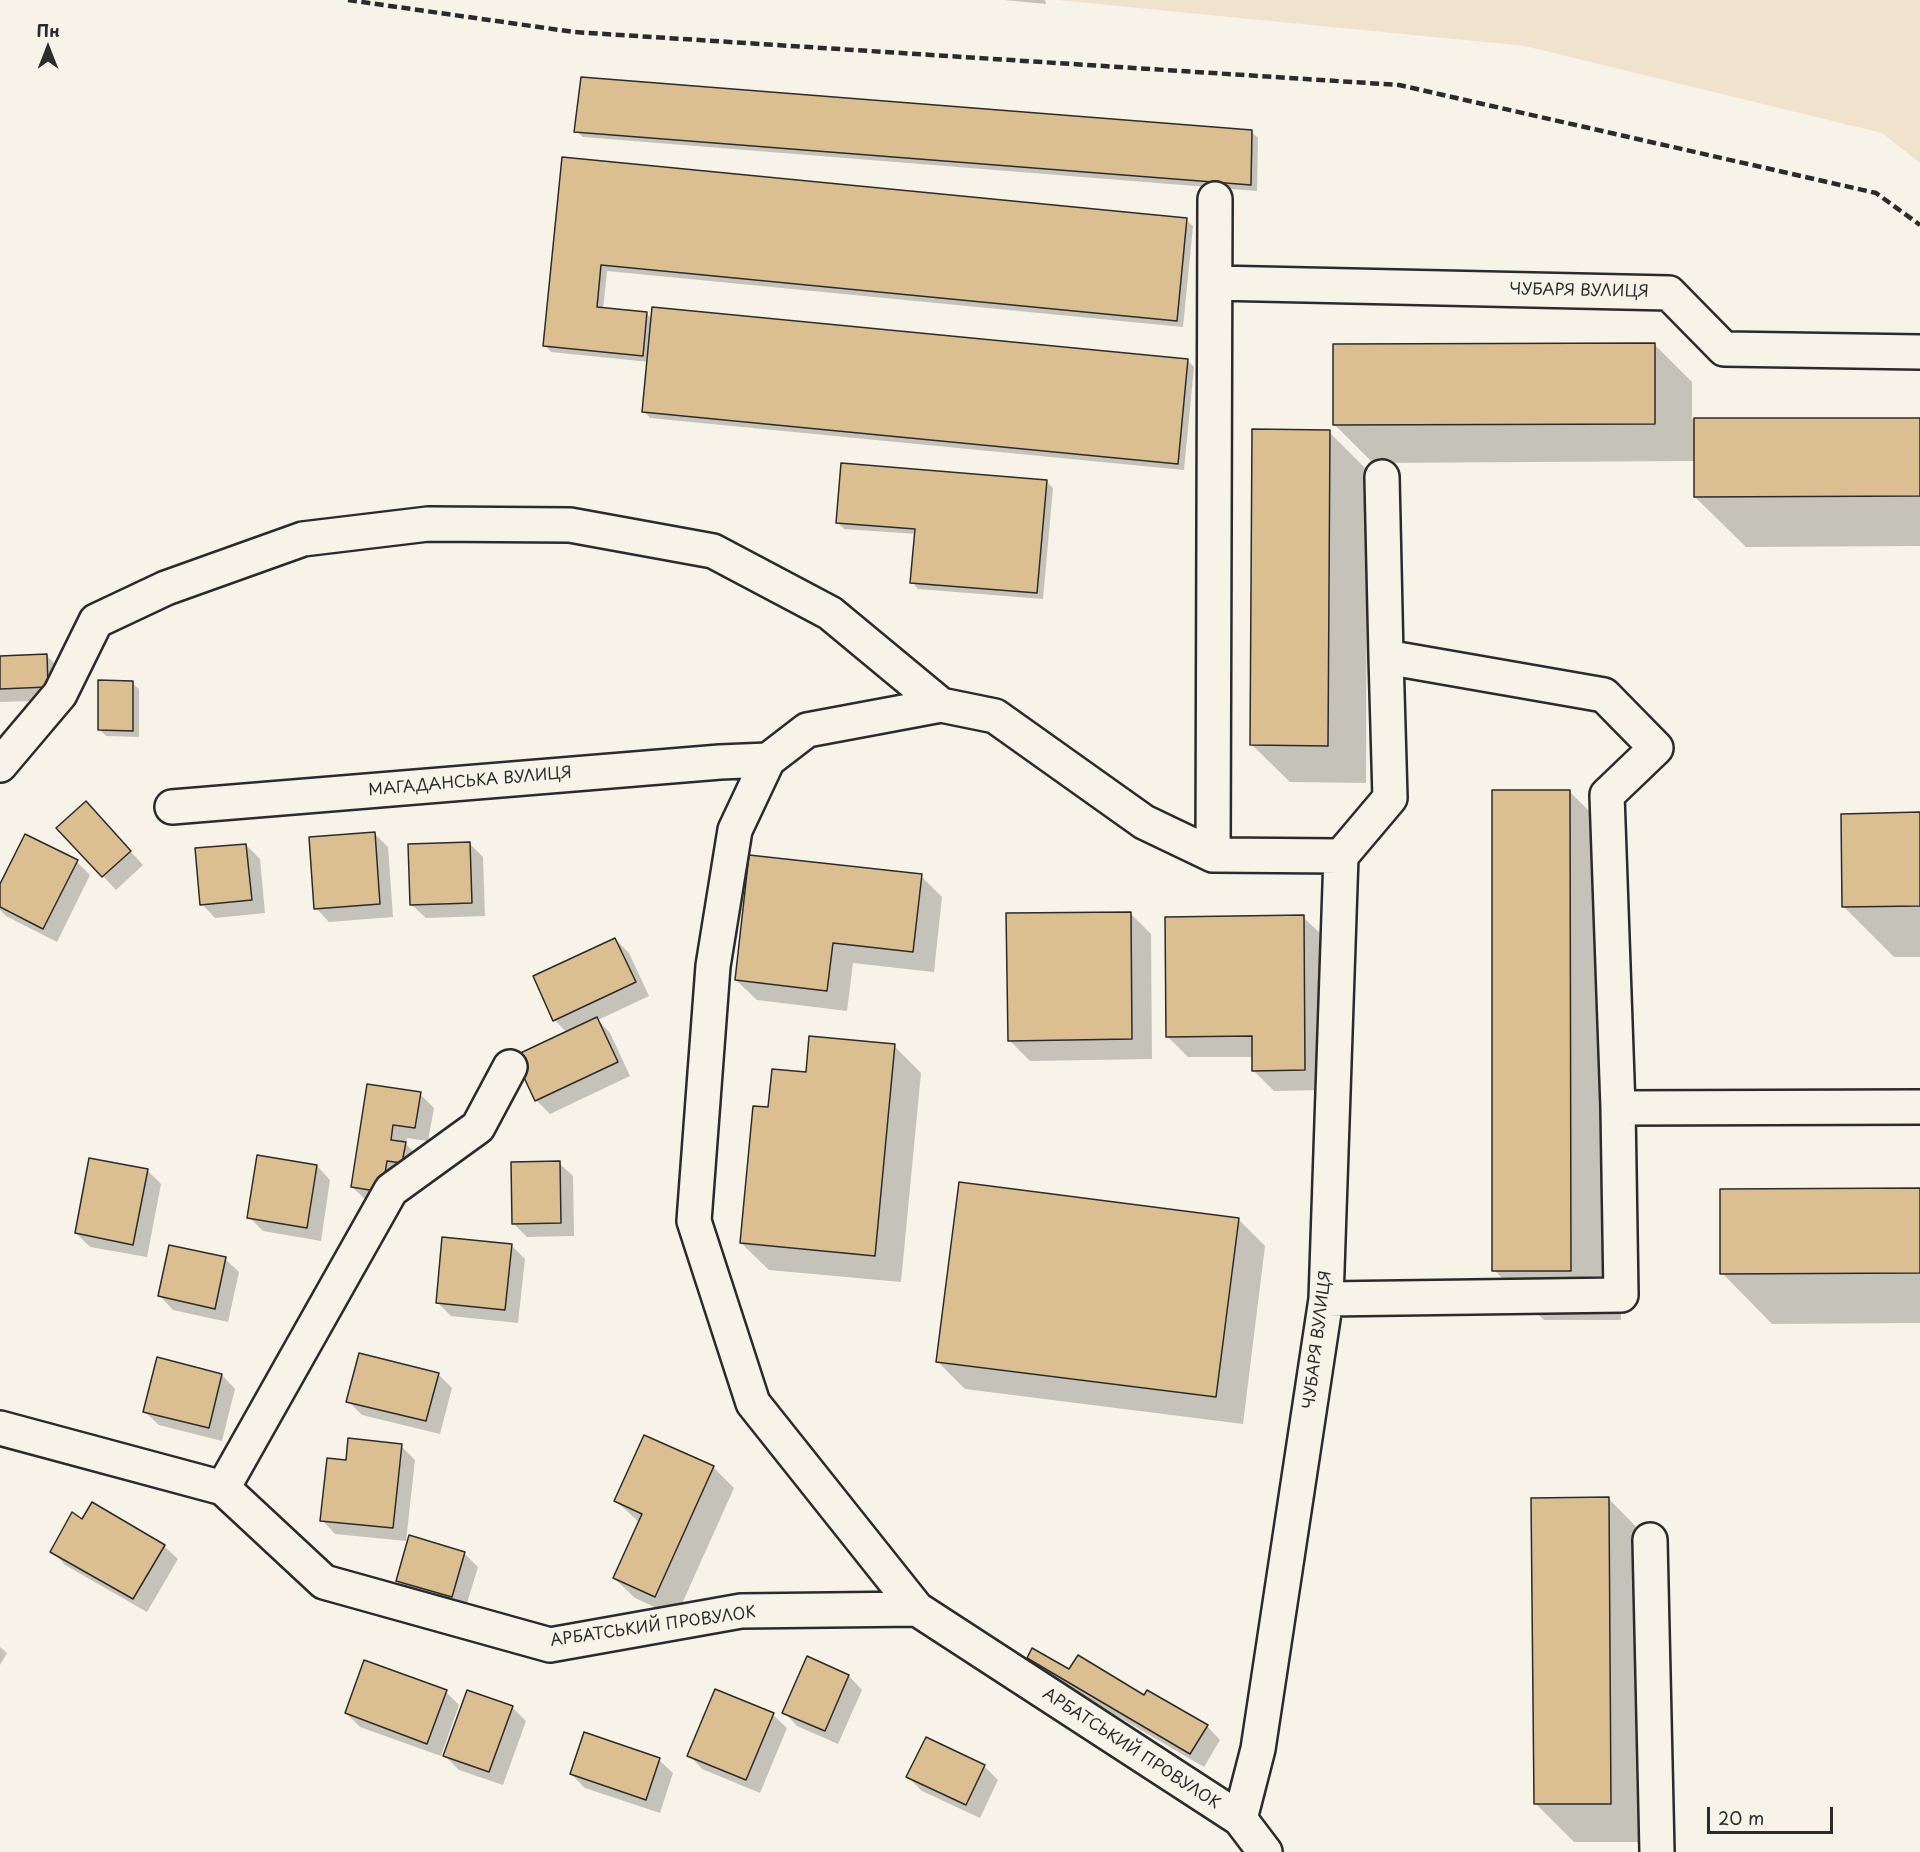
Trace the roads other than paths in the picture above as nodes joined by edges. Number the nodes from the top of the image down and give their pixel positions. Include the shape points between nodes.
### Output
1 (1215, 199) dead end
2 (1215, 283) junction
3 (1920, 352) edge
4 (1382, 477) dead end
5 (1386, 657) junction
6 (941, 705) junction
7 (768, 760) junction
8 (0, 765) edge
9 (172, 807) dead end
10 (1213, 855) junction
11 (1341, 856) junction
12 (510, 1066) dead end
13 (1920, 1107) edge
14 (1617, 1108) junction
15 (1326, 1299) junction
16 (0, 1428) edge
17 (223, 1488) junction
18 (1650, 1540) dead end
19 (917, 1609) junction
20 (1240, 1819) junction
21 (1265, 1852) edge
22 (1657, 1852) edge

1 - 2 street
2 - 3 street, ЧУБАРЯ ВУЛИЦЯ via 1669,293 1724,349
2 - 10 street
4 - 5 street
5 - 11 street via 1390,798
5 - 14 street via 1604,695 1656,748 1607,795
6 - 7 street via 807,730
6 - 8 street via 830,613 713,551 570,525 428,524 303,539 166,588 96,621 60,694
6 - 10 street via 995,716 1144,822
7 - 9 street, МАГАДАНСЬКА ВУЛИЦЯ
7 - 19 street via 735,830 713,966 694,1221 753,1403
10 - 11 street
11 - 15 street, ЧУБАРЯ ВУЛИЦЯ
12 - 17 street via 478,1127 391,1190
13 - 14 street
14 - 15 street via 1621,1295
15 - 20 street, ЧУБАРЯ ВУЛИЦЯ via 1258,1749
16 - 17 street, АРБАТСЬКИЙ ПРОВУЛОК
17 - 19 street, АРБАТСЬКИЙ ПРОВУЛОК via 324,1582 550,1646 741,1611
18 - 22 street
19 - 20 street, АРБАТСЬКИЙ ПРОВУЛОК
20 - 21 street, АРБАТСЬКИЙ ПРОВУЛОК

